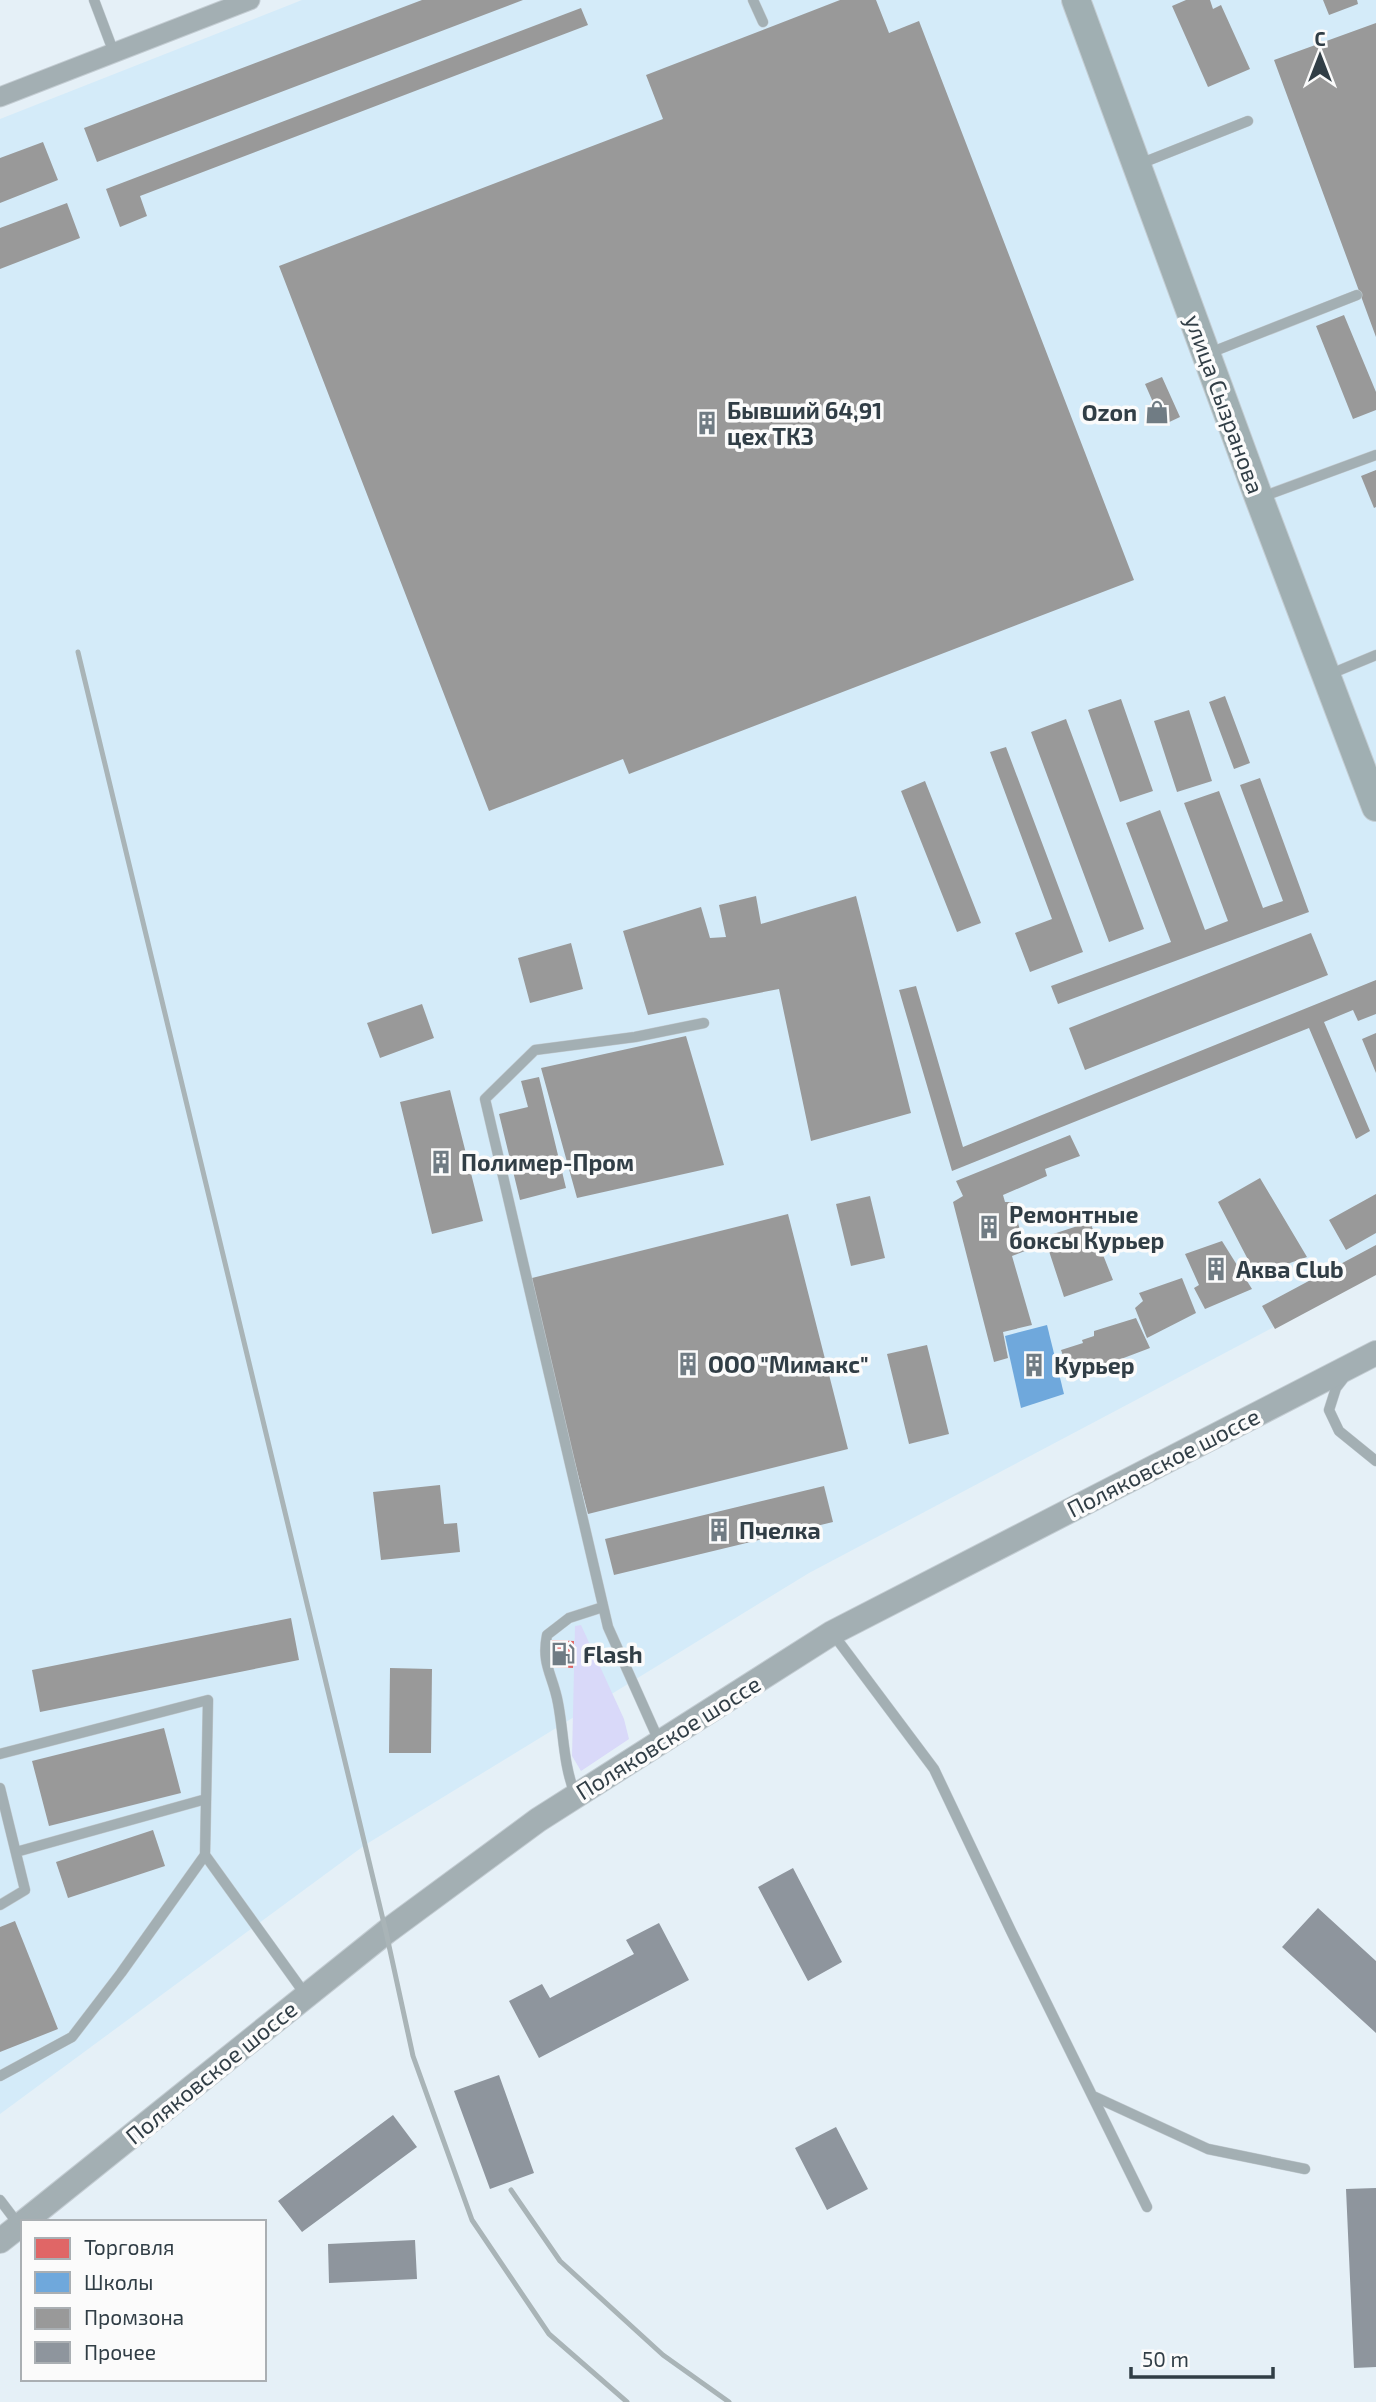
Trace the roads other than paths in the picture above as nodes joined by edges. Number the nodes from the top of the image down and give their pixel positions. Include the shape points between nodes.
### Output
1 (94, 0) edge
2 (250, 0) edge
3 (753, 0) edge
4 (1076, 0) edge
5 (762, 22) dead end
6 (114, 53) junction
7 (0, 97) edge
8 (1248, 121) dead end
9 (1137, 166) junction
10 (1357, 295) dead end
11 (1206, 354) junction
12 (1376, 455) edge
13 (1259, 498) junction
14 (1376, 656) edge
15 (1327, 675) junction
16 (1376, 807) edge
17 (704, 1023) dead end
18 (1376, 1353) edge
19 (1353, 1364) junction
20 (1376, 1461) edge
21 (603, 1607) junction
22 (832, 1633) junction
23 (659, 1742) junction
24 (0, 1754) edge
25 (0, 1788) edge
26 (575, 1796) junction
27 (206, 1799) junction
28 (16, 1852) junction
29 (205, 1855) junction
30 (0, 1905) edge
31 (307, 1996) junction
32 (0, 2076) edge
33 (1092, 2095) junction
34 (1305, 2169) dead end
35 (0, 2200) edge
36 (1147, 2207) dead end
37 (27, 2220) edge
38 (12, 2232) edge

1 - 6 lane
2 - 6 street
3 - 5 lane
4 - 9 main road, улица Сызранова
6 - 7 street
8 - 9 lane
9 - 11 main road, улица Сызранова
10 - 11 lane
11 - 13 main road, улица Сызранова
12 - 13 lane
13 - 15 main road, улица Сызранова
14 - 15 lane
15 - 16 main road, улица Сызранова
17 - 21 lane via 535,1050 485,1099
18 - 19 street, Поляковское шоссе
19 - 20 lane via 1336,1388 1329,1410 1339,1431
19 - 22 street, Поляковское шоссе
21 - 23 lane
21 - 26 lane via 569,1618 547,1635 543,1652 558,1702
22 - 23 street, Поляковское шоссе
22 - 33 lane via 934,1769
23 - 26 street, Поляковское шоссе
24 - 27 lane via 208,1700
25 - 28 lane
26 - 31 street, Поляковское шоссе via 386,1932
27 - 28 lane
27 - 29 lane
28 - 30 lane via 25,1890
29 - 31 lane
29 - 32 lane via 72,2037
31 - 37 street, Поляковское шоссе
33 - 34 lane via 1208,2149
33 - 36 lane
35 - 38 lane

